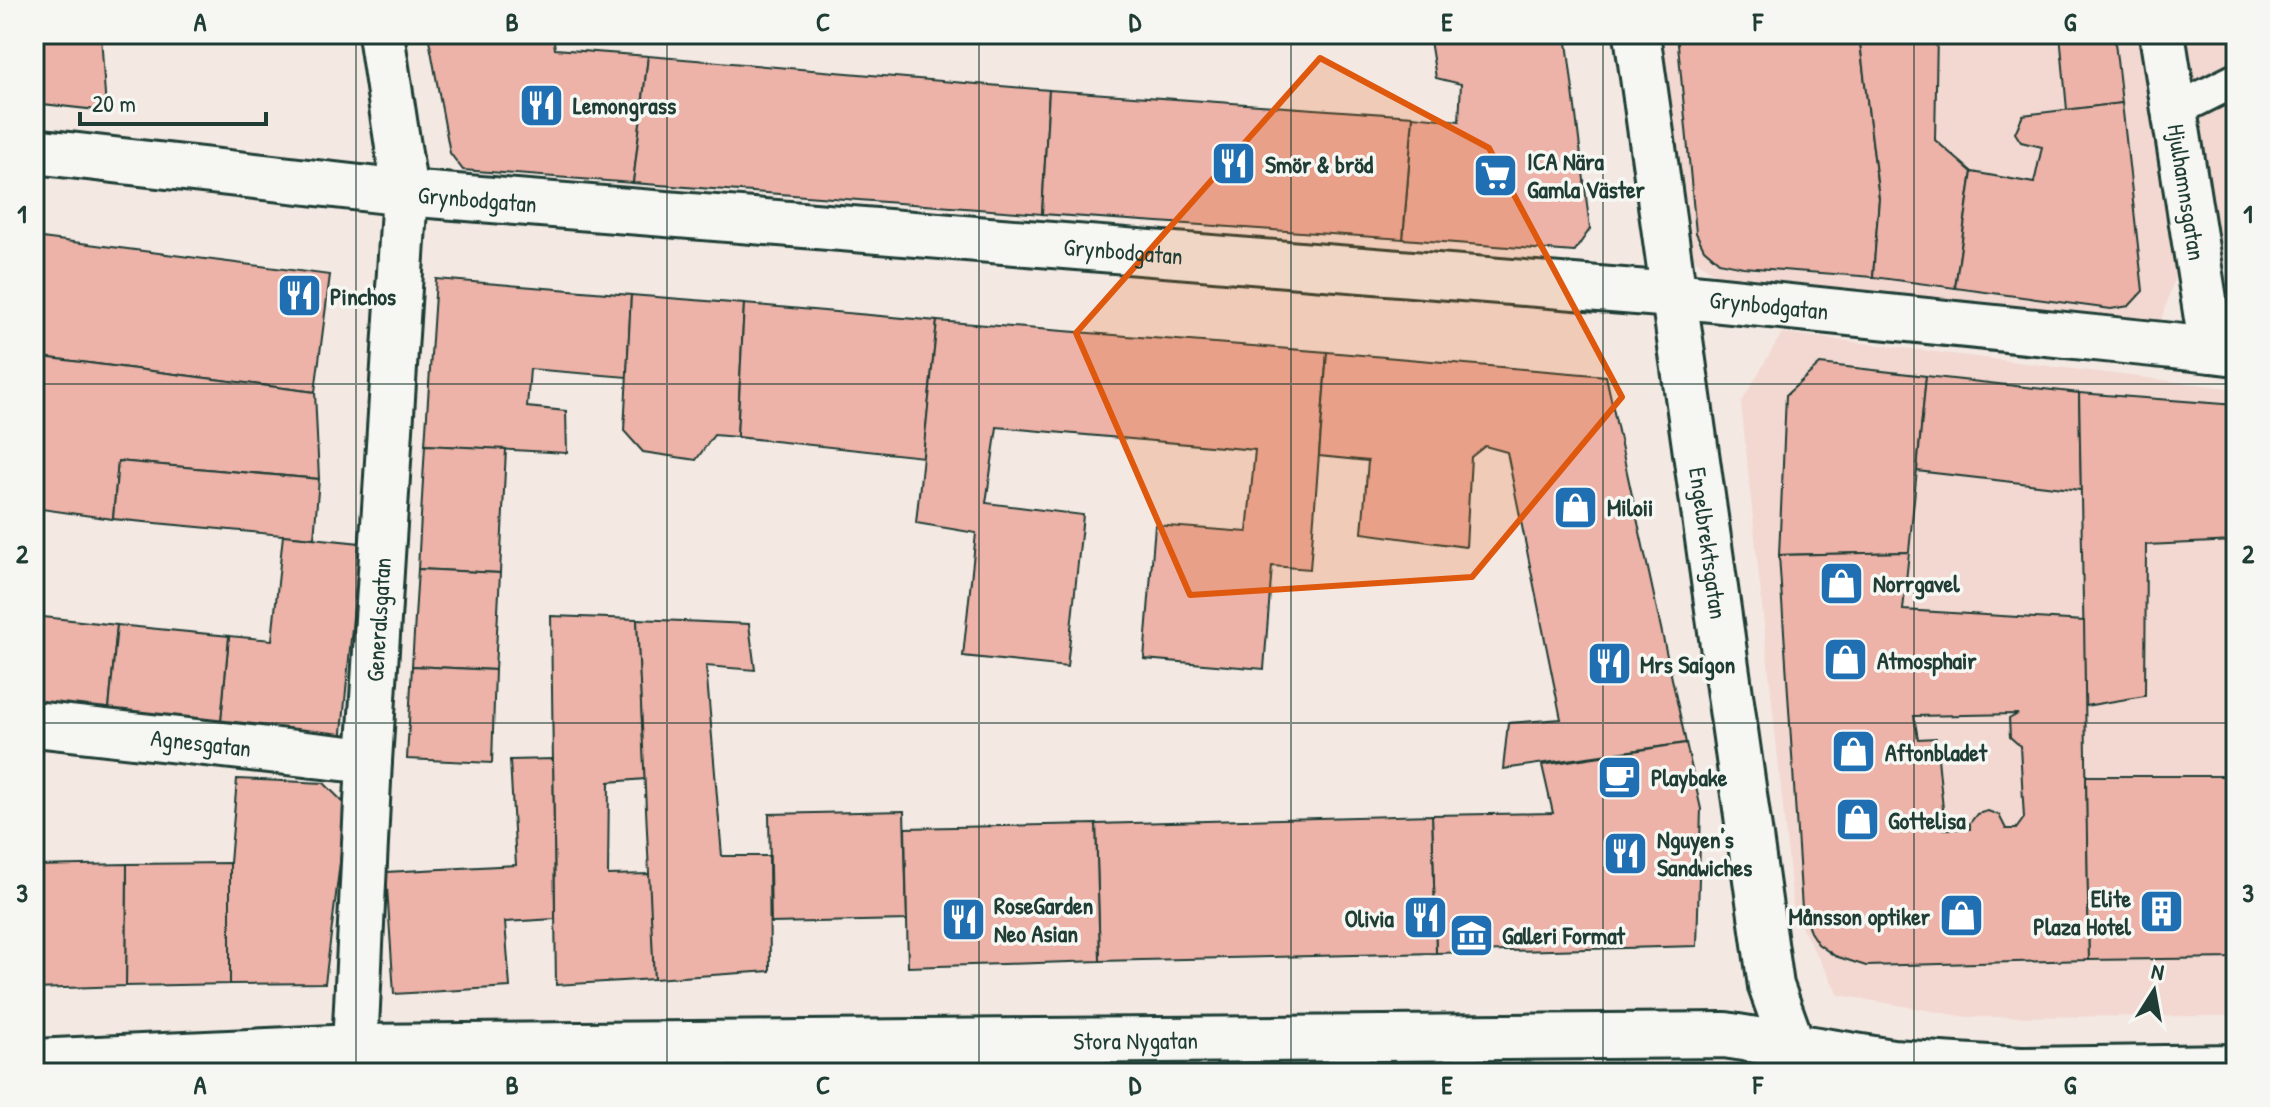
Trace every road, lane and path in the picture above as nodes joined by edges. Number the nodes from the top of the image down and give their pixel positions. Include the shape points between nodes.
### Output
1 (381, 34) edge
2 (1637, 34) edge
3 (2163, 37) edge
4 (2236, 80) edge
5 (2174, 111) junction
6 (34, 151) edge
7 (405, 193) junction
8 (1673, 295) junction
9 (2224, 352) edge
10 (34, 724) edge
11 (369, 761) junction
12 (355, 1047) junction
13 (1805, 1060) edge
14 (34, 1062) edge
15 (2236, 1067) edge
16 (2021, 1071) edge

1 - 7 street, Generalsgatan
2 - 8 street, Engelbrektsgatan
3 - 5 street, Hjulhamnsgatan
4 - 5 lane
5 - 9 street, Hjulhamnsgatan
6 - 7 street, Grynbodgatan
7 - 8 street, Grynbodgatan
7 - 11 street, Generalsgatan
8 - 9 street, Grynbodgatan
8 - 13 street, Engelbrektsgatan via 1771,986
10 - 11 street, Agnesgatan
11 - 12 street, Generalsgatan
12 - 13 street, Stora Nygatan via 1725,1035
12 - 14 street, Stora Nygatan
13 - 16 street, Stora Nygatan
15 - 16 street, Stora Nygatan

